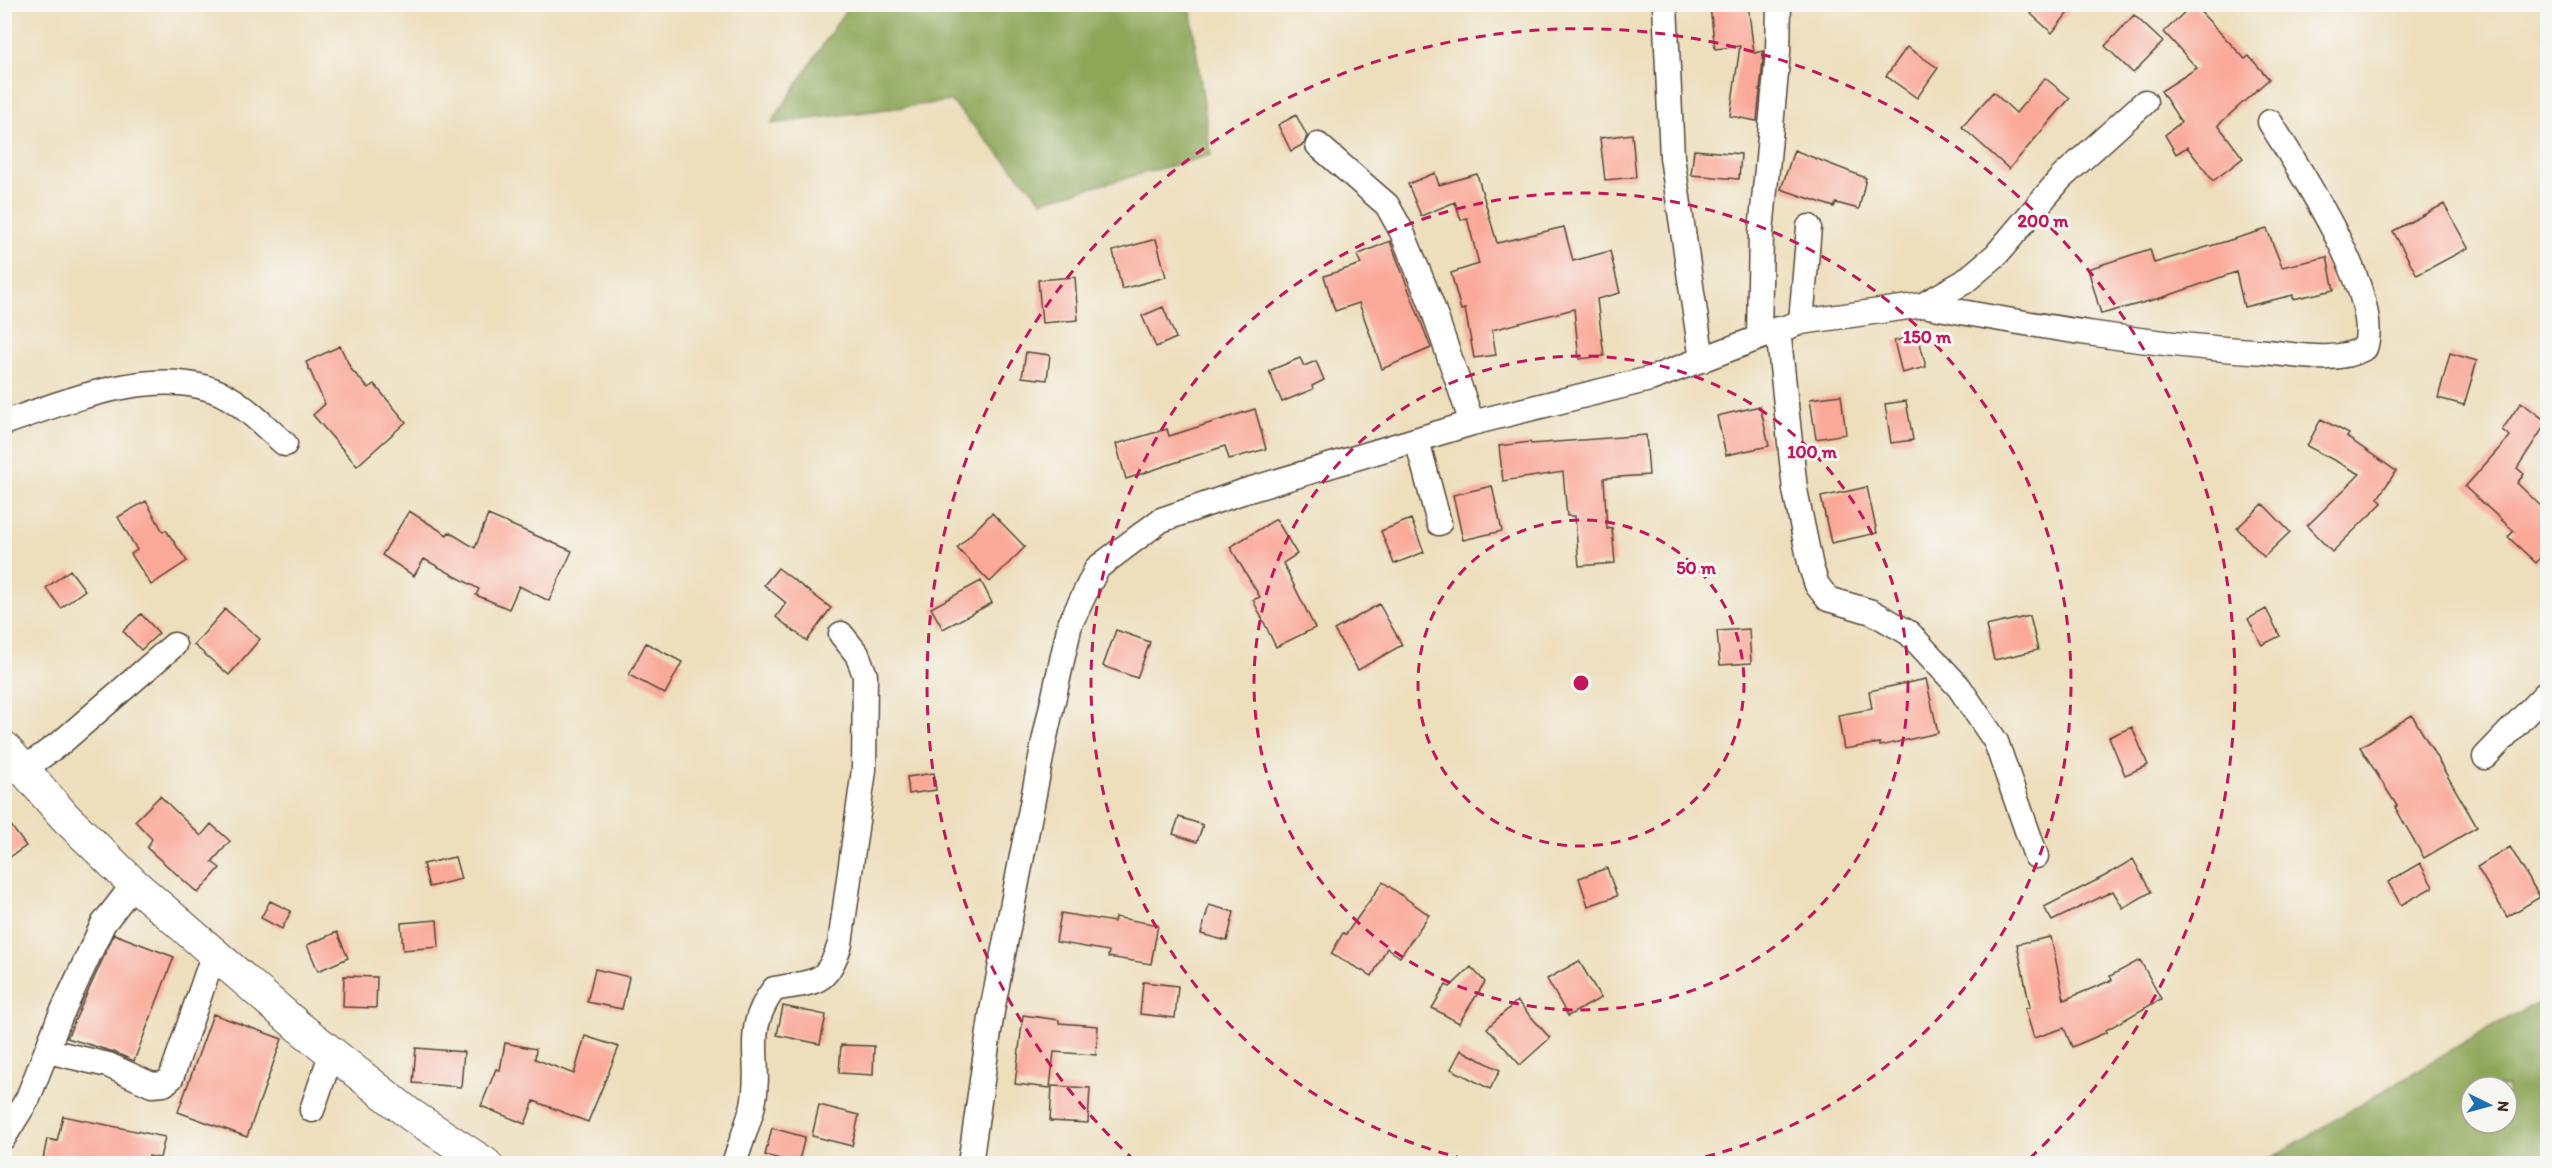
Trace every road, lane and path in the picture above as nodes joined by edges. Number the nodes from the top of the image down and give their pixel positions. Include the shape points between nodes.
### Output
1 (1665, 4) edge
2 (1779, 4) edge
3 (2145, 102) dead end
4 (2270, 122) dead end
5 (1318, 145) dead end
6 (1809, 227) dead end
7 (1923, 305) junction
8 (1779, 329) junction
9 (1702, 360) junction
10 (4, 423) edge
11 (1472, 423) junction
12 (1417, 440) junction
13 (285, 444) dead end
14 (1439, 523) dead end
15 (841, 634) dead end
16 (174, 645) dead end
17 (2547, 691) edge
18 (2485, 757) dead end
19 (14, 758) edge
20 (2036, 856) dead end
21 (134, 884) junction
22 (214, 953) junction
23 (48, 1051) junction
24 (332, 1052) junction
25 (312, 1110) dead end
26 (4, 1137) edge
27 (486, 1164) edge
28 (734, 1164) edge
29 (970, 1164) edge

1 - 9 street via 1671,157
2 - 8 street via 1761,232
3 - 7 street via 2061,178 1996,255 1964,282
4 - 7 street via 2325,211 2352,268 2368,326 2364,348 2354,354 2323,356 2164,344
5 - 11 street via 1387,205 1402,232
6 - 8 street
7 - 8 street
8 - 9 street
8 - 20 street via 1795,489 1817,585 1828,599 1872,612 1909,633 1959,687 1996,742
9 - 11 street via 1650,379
10 - 13 street via 95,392 177,384 204,387 229,398
11 - 12 street
12 - 14 street
12 - 29 street via 1161,520 1097,568 1070,624 1045,737 992,1011
15 - 28 street via 857,654 865,687 864,770 840,944 833,965 822,979 774,989 765,1001 756,1021 753,1042 757,1076 753,1105
16 - 19 street via 63,741
17 - 18 street
19 - 21 street via 65,818
21 - 22 street
21 - 23 street via 103,924
22 - 23 street via 171,1078 164,1084 152,1085 108,1065
22 - 24 street
23 - 26 street via 28,1098
24 - 25 street
24 - 27 street via 411,1115

